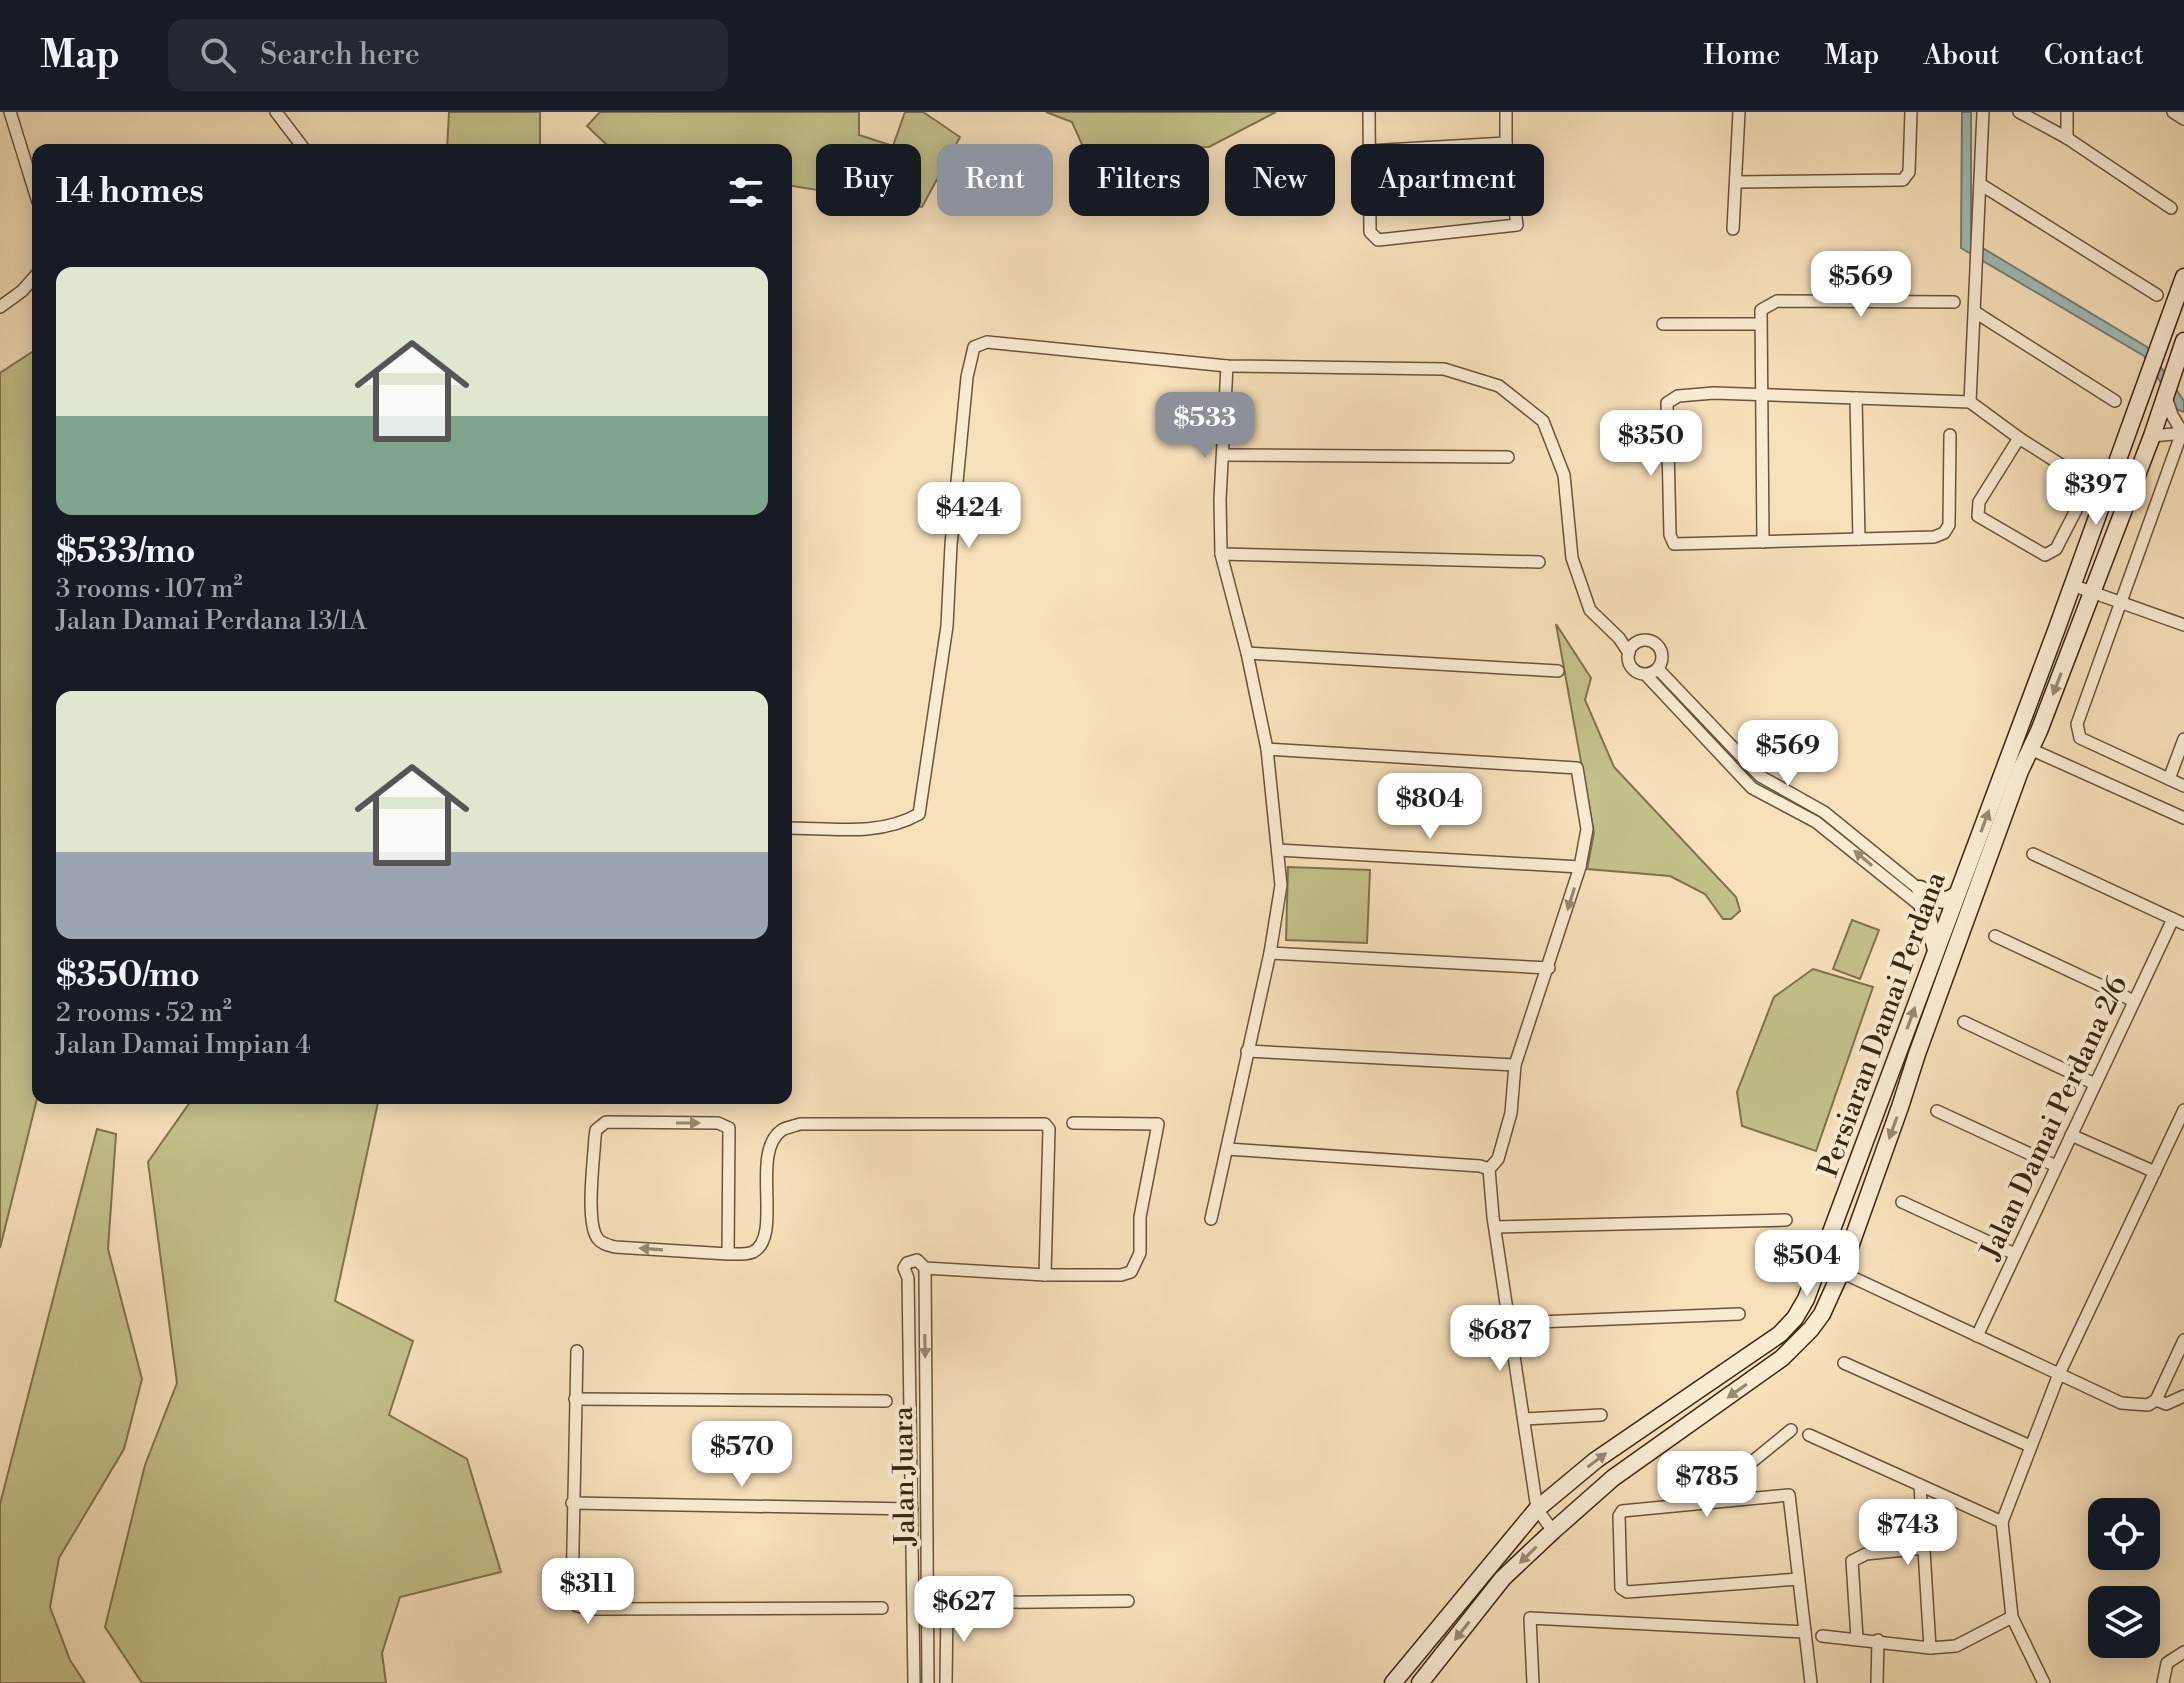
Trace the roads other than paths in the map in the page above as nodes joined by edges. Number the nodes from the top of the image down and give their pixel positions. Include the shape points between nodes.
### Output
1 (10, 112) edge
2 (276, 112) edge
3 (1369, 112) edge
4 (1506, 112) edge
5 (1739, 112) edge
6 (1911, 112) edge
7 (1983, 112) edge
8 (2019, 112) edge
9 (2067, 112) edge
10 (2173, 112) edge
11 (2184, 119) edge
12 (2067, 138) junction
13 (1506, 143) joint
14 (300, 144) edge
15 (1368, 144) edge
16 (1489, 144) edge
17 (1736, 182) junction
18 (32, 183) edge
19 (1980, 184) junction
20 (2171, 208) dead end
21 (1371, 216) edge
22 (1516, 216) edge
23 (1733, 229) dead end
24 (2184, 277) edge
25 (32, 280) edge
26 (2157, 295) dead end
27 (1954, 302) dead end
28 (0, 307) edge
29 (1975, 312) junction
30 (1663, 324) dead end
31 (1759, 324) junction
32 (2184, 341) edge
33 (1227, 366) junction
34 (1763, 394) junction
35 (2166, 396) junction
36 (1856, 398) junction
37 (2115, 401) dead end
38 (1970, 402) junction
39 (2183, 432) edge
40 (1950, 435) dead end
41 (2152, 436) junction
42 (2019, 438) junction
43 (1223, 455) junction
44 (1508, 457) dead end
45 (2097, 487) junction
46 (1859, 539) junction
47 (1763, 542) junction
48 (1221, 554) junction
49 (1539, 562) dead end
50 (2072, 585) junction
51 (2093, 592) junction
52 (2120, 601) junction
53 (2184, 625) edge
54 (1619, 638) junction
55 (1638, 642) junction
56 (1247, 653) junction
57 (1629, 653) junction
58 (1658, 669) junction
59 (1558, 671) dead end
60 (1646, 675) junction
61 (2039, 731) junction
62 (2184, 739) edge
63 (1267, 749) junction
64 (2037, 752) junction
65 (2169, 779) junction
66 (2184, 786) edge
67 (2184, 818) edge
68 (792, 828) edge
69 (1278, 850) junction
70 (2033, 854) dead end
71 (1580, 867) junction
72 (1920, 889) junction
73 (1957, 894) junction
74 (1923, 908) junction
75 (2178, 921) edge
76 (1955, 928) junction
77 (1995, 936) dead end
78 (1936, 952) junction
79 (1270, 953) junction
80 (1549, 968) junction
81 (2134, 1001) junction
82 (1964, 1022) dead end
83 (1247, 1051) junction
84 (1515, 1065) junction
85 (2095, 1084) junction
86 (2184, 1110) edge
87 (1937, 1111) dead end
88 (1073, 1123) dead end
89 (2071, 1135) junction
90 (1227, 1149) junction
91 (2056, 1166) junction
92 (1489, 1169) junction
93 (2155, 1172) junction
94 (1902, 1202) dead end
95 (1211, 1219) dead end
96 (1786, 1220) dead end
97 (1495, 1227) junction
98 (728, 1254) junction
99 (2015, 1254) junction
100 (925, 1268) junction
101 (1841, 1272) junction
102 (1045, 1275) junction
103 (1739, 1314) dead end
104 (1510, 1323) junction
105 (1977, 1336) junction
106 (2184, 1340) edge
107 (1757, 1349) junction
108 (577, 1351) dead end
109 (1844, 1363) dead end
110 (1766, 1370) junction
111 (2059, 1374) junction
112 (2184, 1396) edge
113 (575, 1399) junction
114 (886, 1401) dead end
115 (2152, 1402) junction
116 (1601, 1415) dead end
117 (1524, 1419) junction
118 (1791, 1430) dead end
119 (1809, 1435) dead end
120 (2030, 1446) junction
121 (1920, 1485) junction
122 (1710, 1501) junction
123 (572, 1503) junction
124 (912, 1509) junction
125 (1537, 1509) junction
126 (2002, 1522) junction
127 (1553, 1531) junction
128 (1924, 1548) junction
129 (1799, 1579) junction
130 (1128, 1601) dead end
131 (929, 1603) junction
132 (947, 1604) junction
133 (882, 1608) dead end
134 (2012, 1617) junction
135 (1805, 1632) junction
136 (1822, 1636) dead end
137 (1857, 1638) junction
138 (1878, 1640) junction
139 (1930, 1648) junction
140 (2184, 1652) edge
141 (914, 1683) edge
142 (928, 1683) edge
143 (946, 1683) edge
144 (1393, 1683) edge
145 (1420, 1683) edge
146 (1533, 1683) edge
147 (1811, 1683) edge
148 (1877, 1683) edge
149 (2044, 1683) edge
150 (2163, 1683) edge

1 - 18 street
2 - 14 street
3 - 15 street
4 - 13 street
5 - 17 street
6 - 17 street via 1909,172 1903,180
7 - 19 street
8 - 12 street
9 - 12 street
10 - 11 street
12 - 20 street
13 - 16 street
17 - 23 street
19 - 26 street
19 - 29 street
21 - 22 street via 1372,236 1378,240 1517,225
24 - 45 main road, Persiaran Damai Perdana
25 - 28 street
27 - 31 street via 1777,301 1761,310
29 - 37 street
29 - 38 street
30 - 31 street
31 - 34 street
32 - 35 main road, Persiaran Damai Perdana
33 - 43 street
33 - 54 street via 1444,369 1499,386 1543,421 1564,475 1572,558 1590,610
33 - 68 street via 1007,343 974,347 967,377 947,626 919,814 880,829
34 - 36 street
34 - 47 street
34 - 47 street via 1678,396 1667,403 1674,544
35 - 39 street
35 - 41 main road, Persiaran Damai Perdana
36 - 38 street
36 - 46 street
38 - 42 street
39 - 41 street
39 - 52 street
40 - 46 street via 1949,525 1944,533
41 - 51 main road, Persiaran Damai Perdana
42 - 45 street
42 - 45 street via 1979,502 1978,516 2045,555 2056,549
43 - 44 street
43 - 48 street
45 - 50 main road, Persiaran Damai Perdana
46 - 47 street
48 - 49 street
48 - 56 street
50 - 51 street
73 -> 50 main road, Persiaran Damai Perdana
51 - 52 street
51 -> 61 main road, Persiaran Damai Perdana
52 - 53 street
52 - 65 street via 2077,724 2080,738
54 - 55 street
54 - 57 street
55 - 57 street
55 - 58 street via 1649,641 1660,649
56 - 59 street
56 - 63 street
57 - 60 street via 1631,667
58 - 60 street
58 - 72 street via 1760,776 1824,812
74 -> 60 street via 1825,829 1752,788
61 - 64 main road, Persiaran Damai Perdana
61 - 76 main road, Persiaran Damai Perdana
62 - 65 street
63 - 69 street
63 - 71 street via 1577,768 1587,829
64 - 67 street
64 - 76 main road, Persiaran Damai Perdana via 1973,925
65 - 66 street
69 - 71 street
69 - 79 street via 1281,885
70 - 75 street
71 -> 80 street
72 - 73 main road via 1940,901
72 - 76 street
73 - 76 main road, Persiaran Damai Perdana
74 - 76 street
74 - 78 main road
75 - 81 street, Jalan Damai Perdana 2/6
76 - 78 main road, Persiaran Damai Perdana
76 -> 101 main road, Persiaran Damai Perdana
77 - 81 street
107 -> 78 main road, Persiaran Damai Perdana via 1789,1325 1806,1299
79 - 80 street
79 - 83 street
80 - 84 street
81 - 85 street, Jalan Damai Perdana 2/6
82 - 85 street
83 - 84 street
83 - 90 street
84 - 92 street via 1511,1113 1498,1159
85 - 89 street, Jalan Damai Perdana 2/6
86 - 93 street
87 - 91 street
88 - 102 street via 1158,1124 1140,1217 1140,1253 1131,1272 1121,1275
89 - 91 street, Jalan Damai Perdana 2/6
89 - 93 street
90 - 92 street
90 - 95 street
91 - 99 street, Jalan Damai Perdana 2/6
92 - 97 street
93 - 111 street
94 - 99 street
96 - 97 street
97 - 104 street
98 -> 98 street via 615,1247 596,1238 592,1205 600,1125 718,1123 729,1128
98 - 102 street via 752,1253 760,1247 767,1218 767,1160 782,1130 800,1124 1042,1123 1049,1129
99 - 105 street, Jalan Damai Perdana 2/6
100 - 102 street
100 - 124 street, Jalan Juara via 917,1260 904,1268
100 -> 131 street, Jalan Juara
101 - 105 street
101 - 110 main road, Persiaran Damai Perdana via 1811,1329
103 - 104 street
104 - 117 street
105 - 111 street
106 - 115 street
107 - 110 main road via 1753,1367
125 -> 107 main road, Persiaran Damai Perdana via 1596,1460
108 - 113 street
109 - 120 street
110 -> 127 main road, Persiaran Damai Perdana via 1613,1478
111 - 115 street via 2121,1403
111 - 120 street
112 - 115 street via 2166,1404
113 - 114 street
113 - 123 street
116 - 117 street
117 - 125 street
118 - 122 street
119 - 121 street
120 - 126 street
121 - 126 street
121 - 128 street
122 - 129 street via 1789,1495
122 - 129 street via 1622,1511 1621,1588 1627,1592
123 - 124 street
123 - 133 street via 572,1595 577,1606
124 - 141 street, Jalan Juara
125 - 127 street
125 - 144 main road, Persiaran Damai Perdana
126 - 134 street
127 -> 145 main road, Persiaran Damai Perdana via 1503,1578
128 - 137 street via 1858,1556 1851,1566
128 - 139 street
129 - 135 street
130 - 132 street
131 - 132 street
131 - 142 street, Jalan Juara
132 - 143 street
134 - 139 street via 1956,1646
134 - 149 street
135 - 146 street via 1530,1618
135 - 147 street
136 - 137 street
137 - 138 street
138 - 139 street
138 - 148 street
140 - 150 street via 2167,1663

